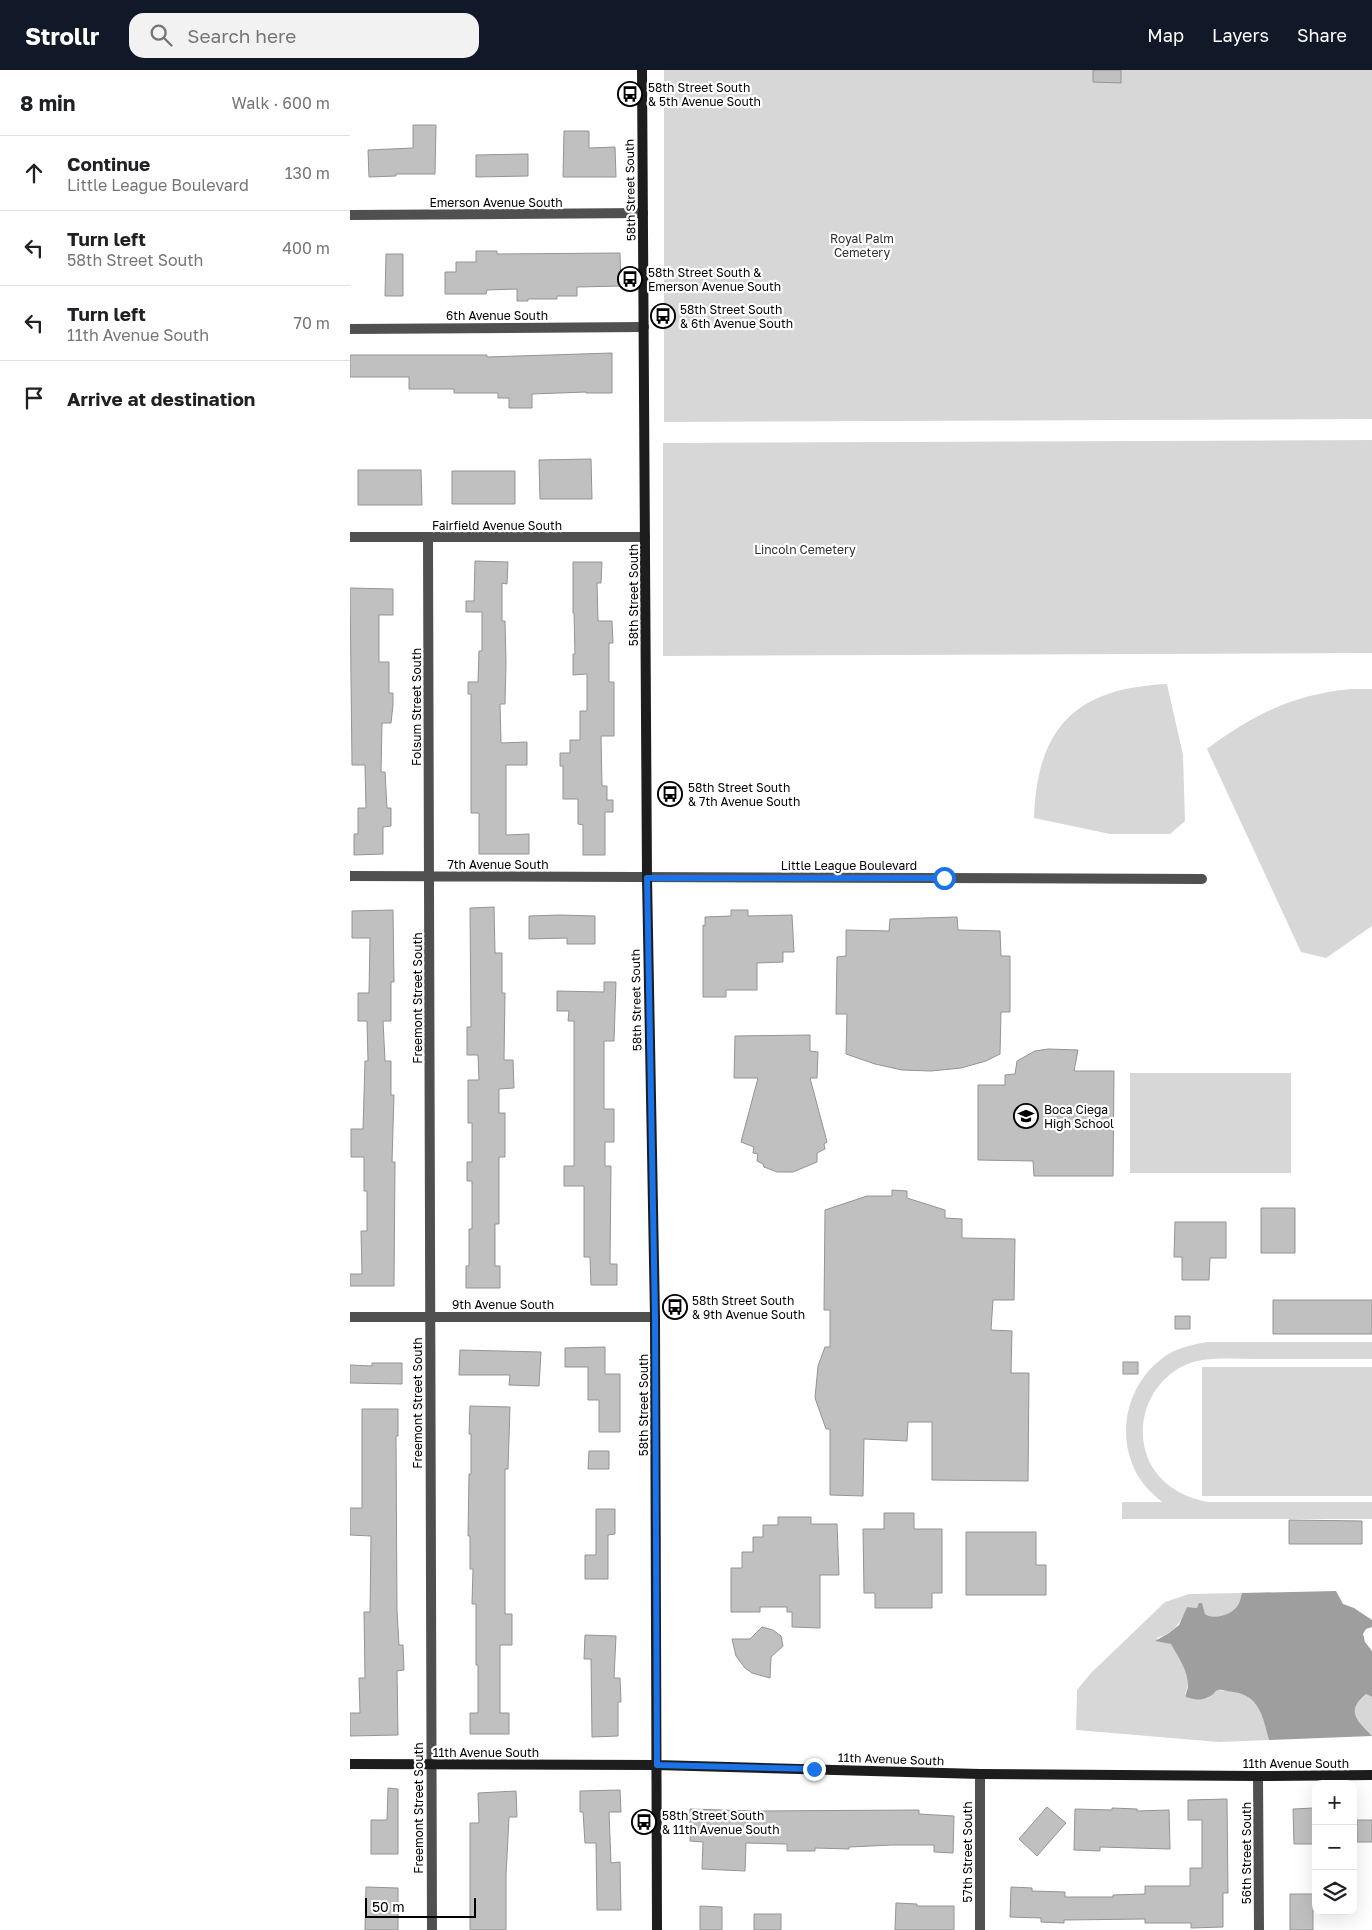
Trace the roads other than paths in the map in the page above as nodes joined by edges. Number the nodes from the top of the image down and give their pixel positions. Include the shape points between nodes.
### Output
1 (642, 70) edge
2 (643, 213) junction
3 (350, 215) edge
4 (644, 327) junction
5 (350, 329) edge
6 (350, 537) edge
7 (428, 537) junction
8 (645, 537) junction
9 (350, 876) edge
10 (429, 876) junction
11 (647, 878) junction
12 (1202, 879) dead end
13 (430, 1316) junction
14 (655, 1316) junction
15 (350, 1317) edge
16 (350, 1764) edge
17 (431, 1764) junction
18 (657, 1765) junction
19 (980, 1774) junction
20 (1372, 1775) edge
21 (1258, 1776) junction
22 (432, 1930) edge
23 (657, 1930) edge
24 (980, 1930) edge
25 (1259, 1930) edge

1 - 2 street, 58th Street South
2 - 3 street, Emerson Avenue South
2 - 4 street, 58th Street South
4 - 5 street, 6th Avenue South
4 - 8 street, 58th Street South
6 - 7 street, Fairfield Avenue South
7 - 8 street, Fairfield Avenue South
7 - 10 street, Folsum Street South
8 - 11 street, 58th Street South
9 - 10 street, 7th Avenue South
10 - 11 street, 7th Avenue South
10 - 13 street, Freemont Street South
11 - 12 street, Little League Boulevard
11 - 14 street, 58th Street South
13 - 14 street, 9th Avenue South
13 - 15 street, 9th Avenue South
13 - 17 street, Freemont Street South
14 - 18 street, 58th Street South
16 - 17 street, 11th Avenue South
17 - 18 street, 11th Avenue South
17 - 22 street, Freemont Street South
18 - 19 street, 11th Avenue South
18 - 23 street, 58th Street South
19 - 21 street, 11th Avenue South
19 - 24 street, 57th Street South
20 - 21 street, 11th Avenue South
21 - 25 street, 56th Street South

